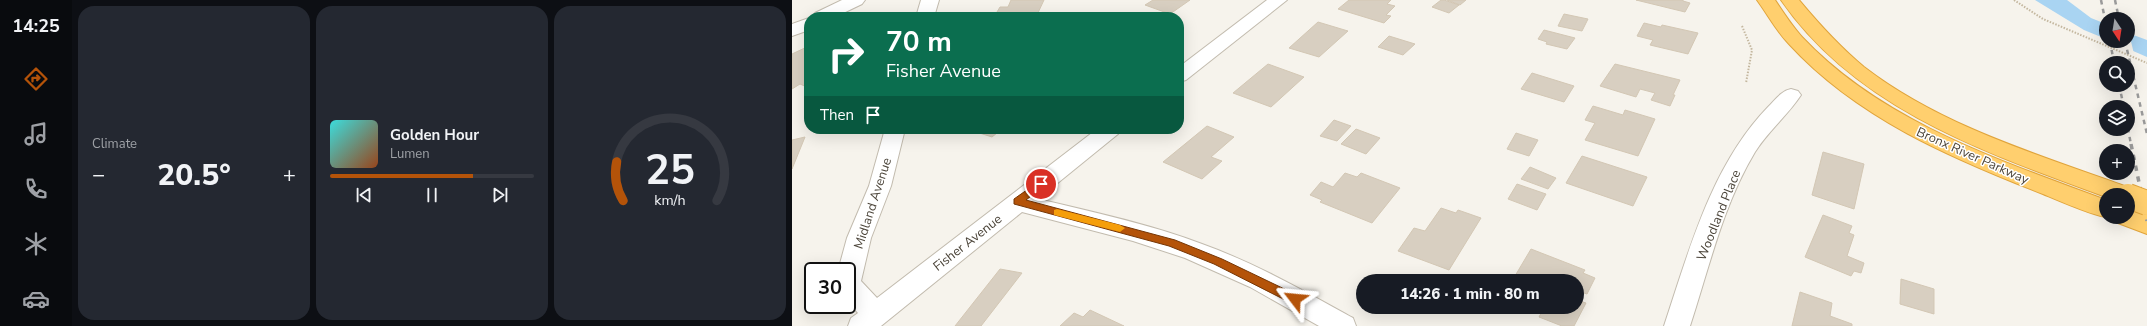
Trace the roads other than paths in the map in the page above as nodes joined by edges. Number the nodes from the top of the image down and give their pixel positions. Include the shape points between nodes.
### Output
1 (856, 0) edge
2 (930, 0) edge
3 (1278, 0) edge
4 (1766, 0) edge
5 (1790, 0) edge
6 (831, 12) edge
7 (926, 12) edge
8 (804, 25) edge
9 (792, 31) edge
10 (1184, 72) edge
11 (1791, 95) dead end
12 (894, 134) edge
13 (1105, 134) edge
14 (1961, 142) junction
15 (2103, 188) edge
16 (2135, 199) edge
17 (1018, 202) junction
18 (2147, 203) edge
19 (2099, 206) edge
20 (2135, 220) edge
21 (2147, 225) edge
22 (868, 320) edge
23 (1343, 326) edge
24 (1677, 326) edge

1 - 6 street
2 - 7 street
3 - 10 street
4 - 14 highway, Bronx River Parkway via 1794,39 1832,75 1886,112
5 - 14 highway, Bronx River Parkway via 1821,39 1845,62
8 - 9 street
11 - 24 street, Woodland Place via 1760,129 1726,188
12 - 22 street, Midland Avenue via 880,186 859,238 848,284
13 - 17 street, Fisher Avenue
14 - 15 highway, Bronx River Parkway
14 - 19 highway, Bronx River Parkway
16 - 18 highway, bridge
17 - 22 street, Fisher Avenue
17 - 23 street via 1172,243 1270,286
20 - 21 highway

